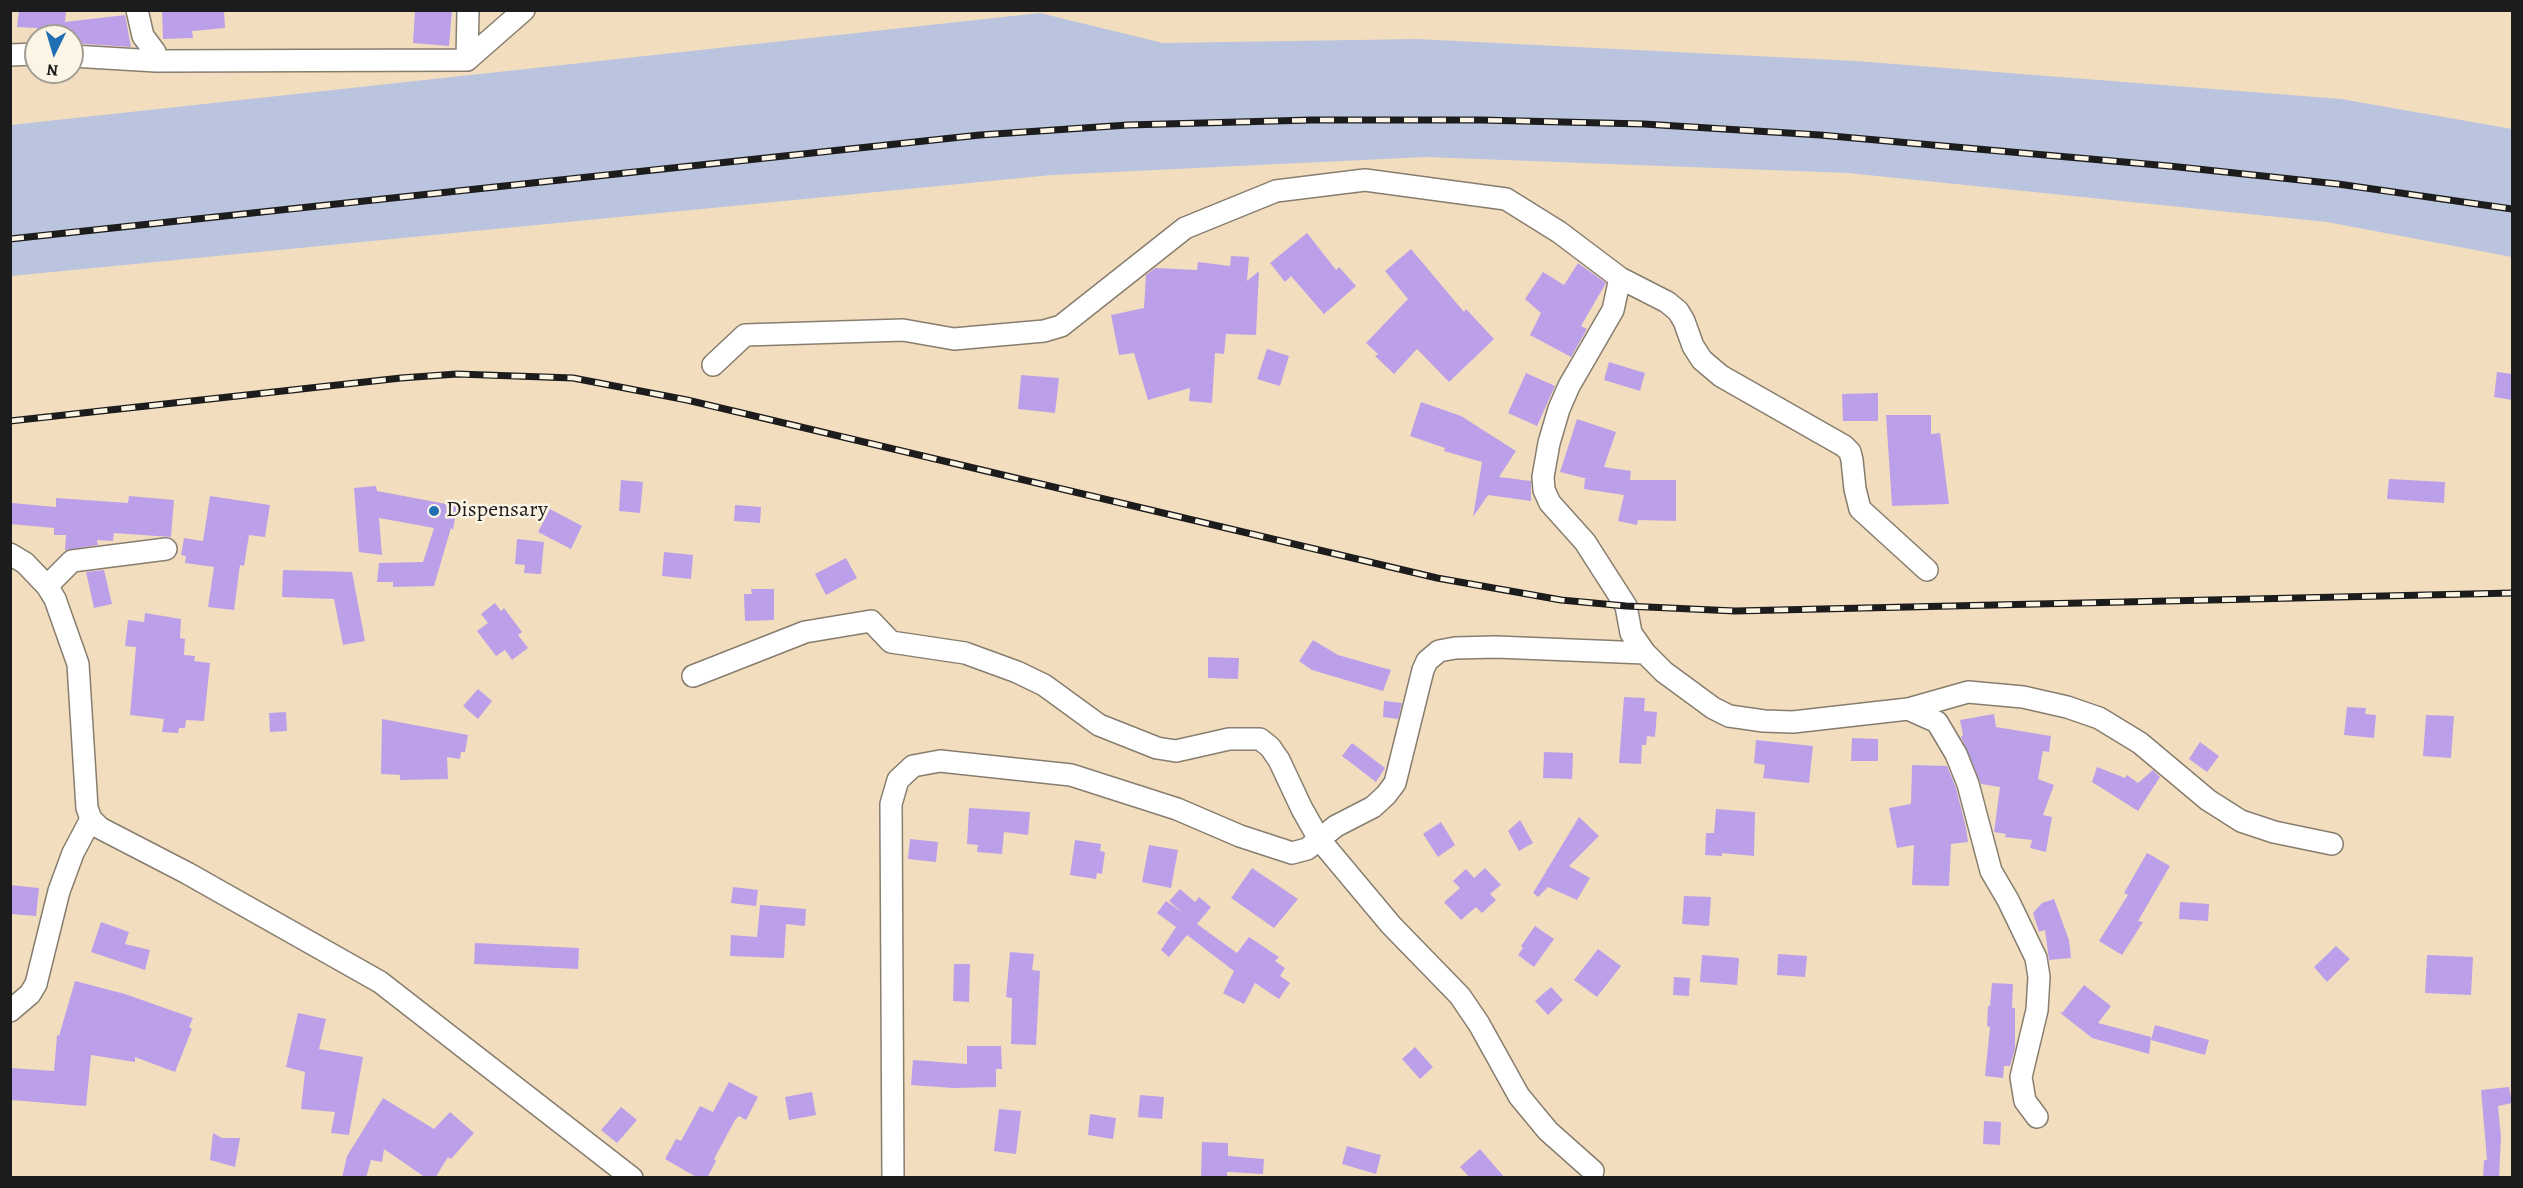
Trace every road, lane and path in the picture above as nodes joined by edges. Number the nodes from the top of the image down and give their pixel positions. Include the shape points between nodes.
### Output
1 (137, 10) edge
2 (468, 10) edge
3 (525, 10) edge
4 (84, 57) edge
5 (467, 60) junction
6 (156, 61) junction
7 (1620, 278) junction
8 (713, 365) dead end
9 (166, 549) dead end
10 (10, 554) edge
11 (1927, 570) dead end
12 (47, 586) junction
13 (1646, 654) junction
14 (693, 676) dead end
15 (1908, 708) junction
16 (92, 819) junction
17 (1320, 839) junction
18 (2332, 844) dead end
19 (10, 1011) edge
20 (2037, 1117) dead end
21 (1593, 1171) dead end
22 (632, 1178) edge
23 (893, 1178) edge

1 - 6 street via 143,36 155,52
2 - 5 street
3 - 5 street
4 - 6 street
5 - 6 street
7 - 8 street via 1559,232 1506,199 1365,180 1320,184 1276,191 1185,228 1061,326 1014,336 954,339 903,330 745,335
7 - 11 street via 1678,311 1701,360 1721,376 1844,446 1850,452 1860,508
7 - 13 street via 1612,310 1559,409 1549,443 1544,490 1550,503 1585,542 1626,606 1631,633
9 - 12 street via 72,561
10 - 12 street via 25,563
12 - 16 street via 78,664 87,808
13 - 15 street via 1664,672 1729,716 1793,722
13 - 17 street via 1496,647 1439,651 1423,670 1395,783 1373,807
14 - 17 street via 805,632 871,621 891,642 965,653 1017,672 1044,685 1099,725 1157,748 1176,751 1229,740 1260,739 1279,760
15 - 18 street via 1968,692 2024,697 2067,707 2099,718 2140,743 2208,800 2241,821
15 - 20 street via 1937,722 1956,754 1991,871 2036,958 2037,1010 2021,1077 2025,1101
16 - 19 street via 73,853 59,891 36,984
16 - 22 street via 100,828 380,982
17 - 21 street via 1390,925 1460,996 1519,1096 1548,1131
17 - 23 street via 1307,849 1292,853 1177,809 1071,775 940,761 914,766 898,780 891,804

